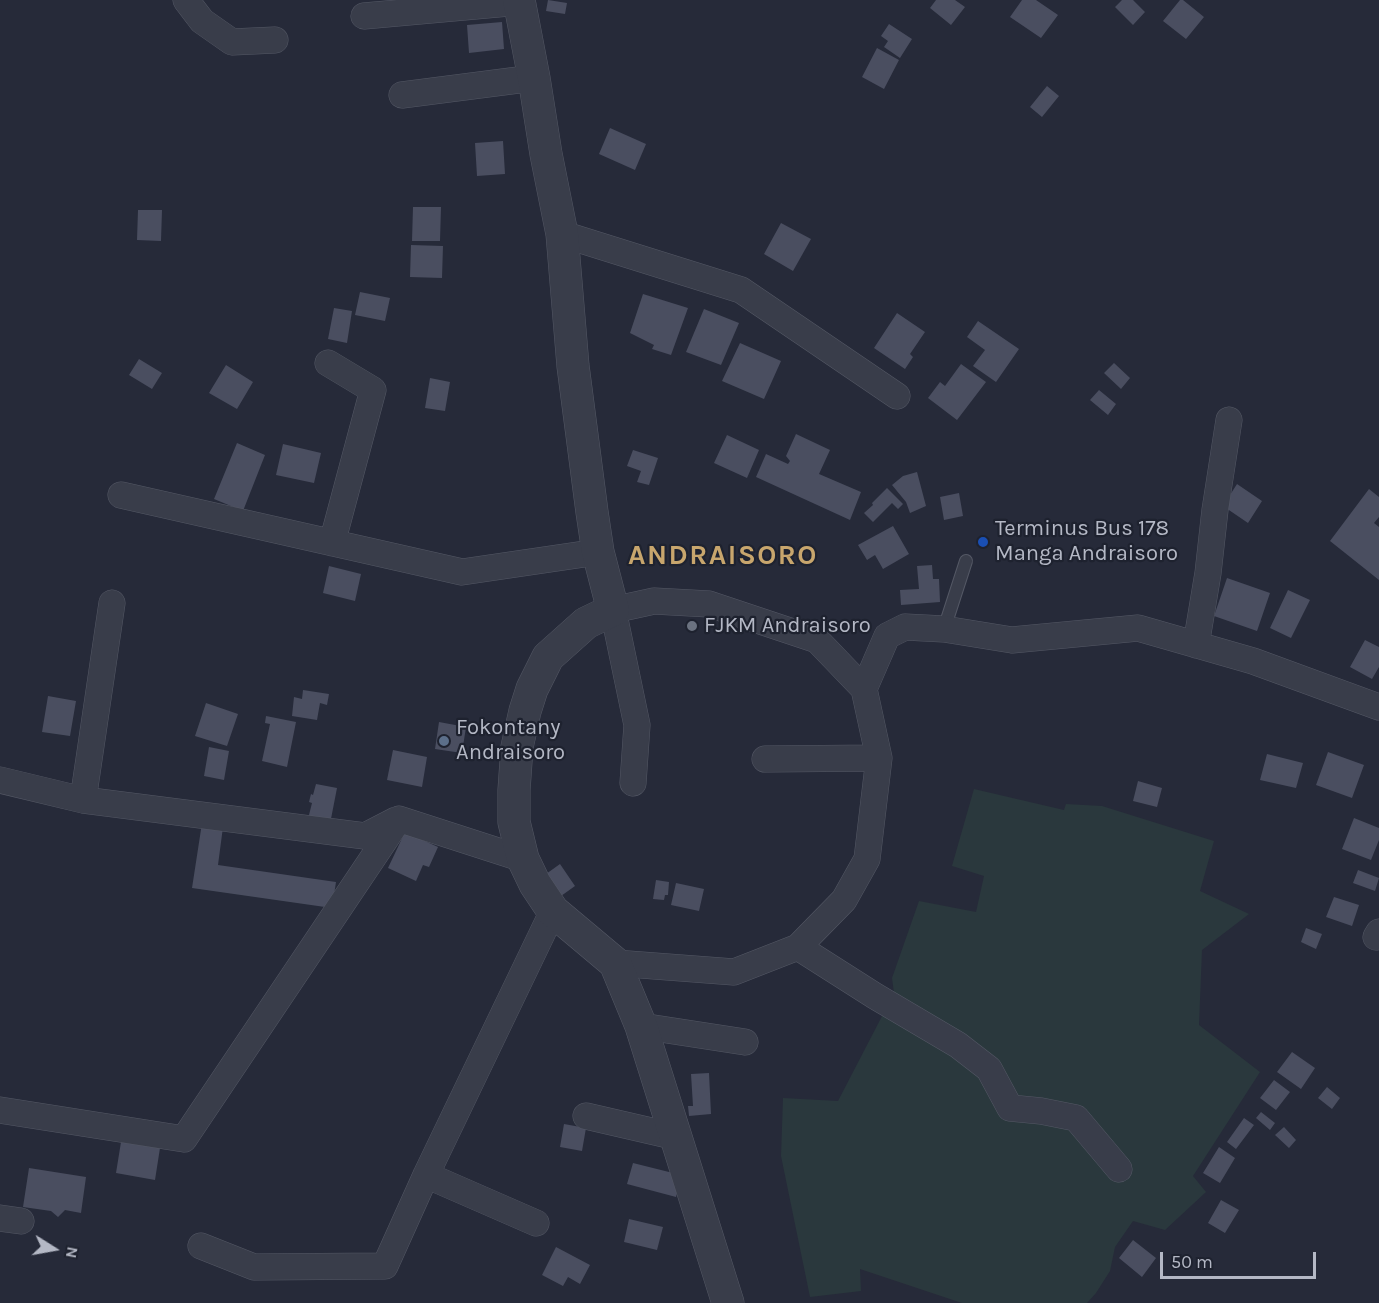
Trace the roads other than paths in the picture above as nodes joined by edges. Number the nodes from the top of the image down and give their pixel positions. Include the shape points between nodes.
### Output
1 (186, 0) edge
2 (520, 1) edge
3 (364, 16) dead end
4 (275, 40) dead end
5 (534, 78) junction
6 (402, 95) dead end
7 (562, 234) junction
8 (328, 363) dead end
9 (897, 396) dead end
10 (1229, 420) dead end
11 (121, 495) dead end
12 (332, 543) junction
13 (598, 552) junction
14 (966, 561) dead end
15 (112, 603) dead end
16 (613, 610) junction
17 (944, 629) junction
18 (1196, 645) junction
19 (864, 689) junction
20 (1379, 707) edge
21 (879, 758) junction
22 (765, 759) dead end
23 (0, 780) edge
24 (633, 783) dead end
25 (82, 800) junction
26 (399, 819) junction
27 (523, 859) junction
28 (553, 911) junction
29 (798, 947) junction
30 (615, 963) junction
31 (641, 1026) junction
32 (745, 1042) dead end
33 (0, 1110) edge
34 (586, 1116) dead end
35 (677, 1137) junction
36 (1119, 1169) dead end
37 (426, 1175) junction
38 (536, 1223) dead end
39 (201, 1246) dead end
40 (728, 1303) edge

1 - 4 street via 202,21 232,42
2 - 3 street
2 - 5 street
5 - 6 street
5 - 7 street
7 - 9 street via 741,290
7 - 13 street via 573,366
8 - 12 street via 373,390
10 - 18 street
11 - 12 street
12 - 13 street via 462,572
13 - 16 street
14 - 17 lane
15 - 25 street
16 - 19 street via 654,601 709,604 818,640
16 - 24 street via 638,725
16 - 27 street via 586,623 548,657 532,689 518,747 514,790 514,822
17 - 18 street via 1012,640 1138,628
17 - 19 street via 905,627 887,636
18 - 20 street via 1253,661
19 - 21 street
21 - 22 street
21 - 29 street via 867,859 844,900
23 - 25 street
25 - 26 street via 365,836
26 - 27 street
26 - 33 street via 184,1139
27 - 28 street
28 - 30 street
28 - 37 street
29 - 30 street via 734,972
29 - 36 street via 958,1045 989,1069 1010,1108 1076,1118
30 - 31 street
31 - 32 street
31 - 35 street
34 - 35 street
35 - 40 street
37 - 38 street
37 - 39 street via 385,1266 254,1267

